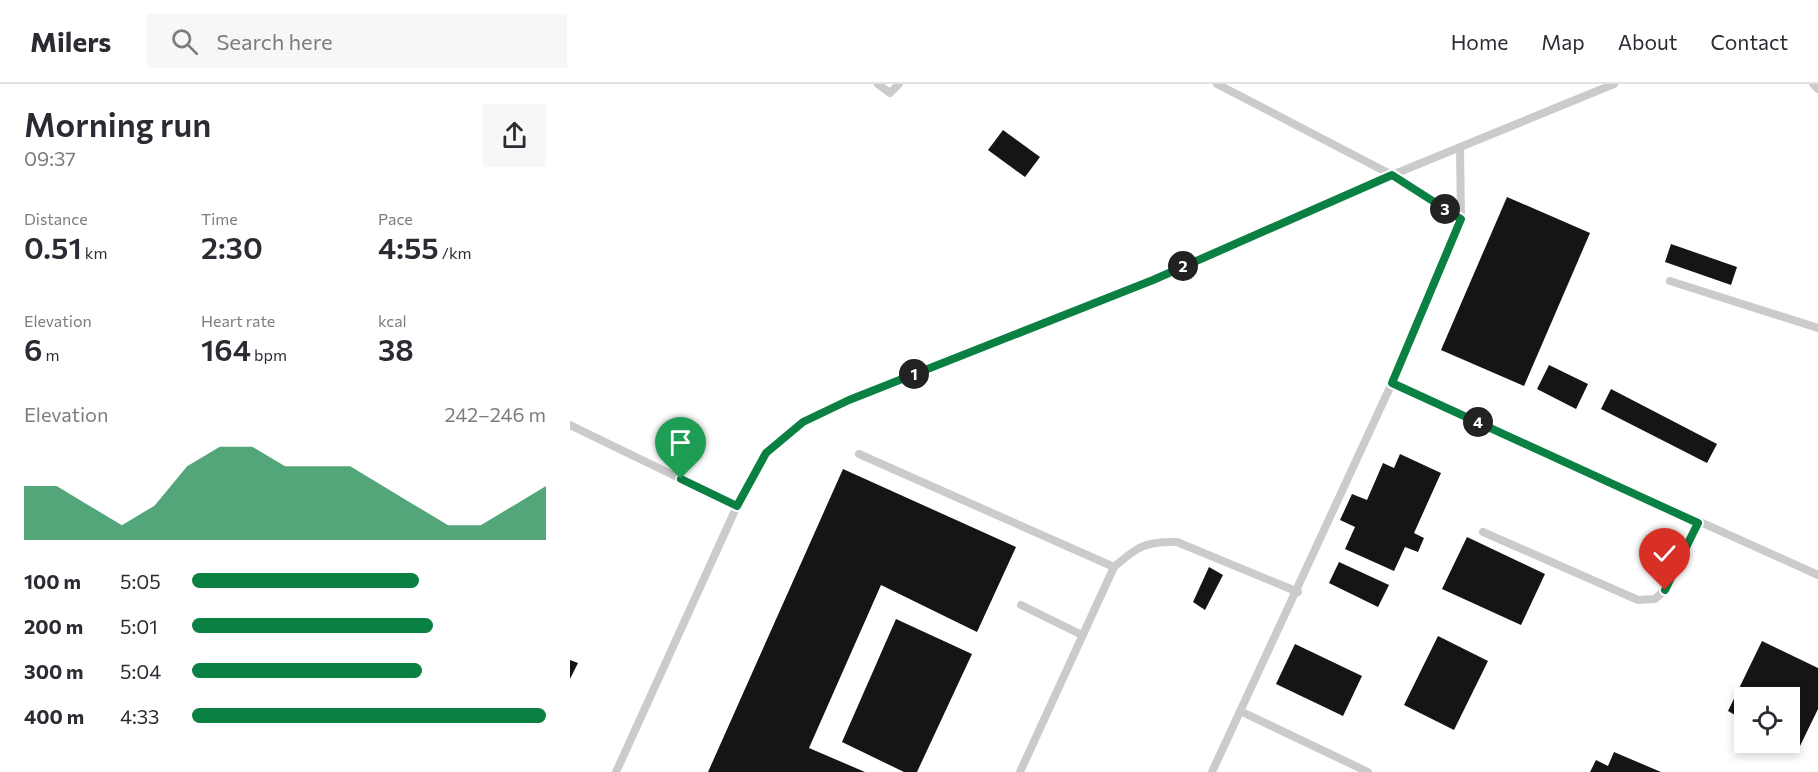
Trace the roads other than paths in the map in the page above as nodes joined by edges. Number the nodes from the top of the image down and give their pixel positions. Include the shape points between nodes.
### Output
1 (878, 84) edge
2 (899, 84) edge
3 (1217, 84) edge
4 (1614, 84) edge
5 (1813, 84) edge
6 (1818, 89) edge
7 (1460, 148) junction
8 (1392, 175) junction
9 (1461, 219) junction
10 (1670, 281) dead end
11 (1818, 328) edge
12 (1392, 383) junction
13 (570, 425) edge
14 (859, 454) dead end
15 (737, 506) junction
16 (1698, 523) junction
17 (1483, 532) dead end
18 (1114, 567) junction
19 (1818, 575) edge
20 (1298, 592) junction
21 (1021, 605) dead end
22 (1082, 635) junction
23 (1240, 711) junction
24 (616, 772) edge
25 (1020, 772) edge
26 (1212, 772) edge
27 (1368, 772) edge

1 - 2 lane via 890,93
3 - 8 lane
4 - 7 lane
5 - 6 lane
7 - 8 lane
7 - 9 lane
8 - 9 lane
8 - 15 lane via 1153,280 849,400 803,422 766,453
9 - 12 lane
10 - 11 lane
12 - 16 lane
12 - 20 lane
13 - 15 lane
14 - 18 lane
15 - 24 lane
16 - 17 lane via 1665,590 1655,599 1638,600
16 - 19 lane
18 - 20 lane via 1138,546 1177,542
18 - 22 lane
20 - 23 lane
21 - 22 lane
22 - 25 lane
23 - 26 lane
23 - 27 lane

